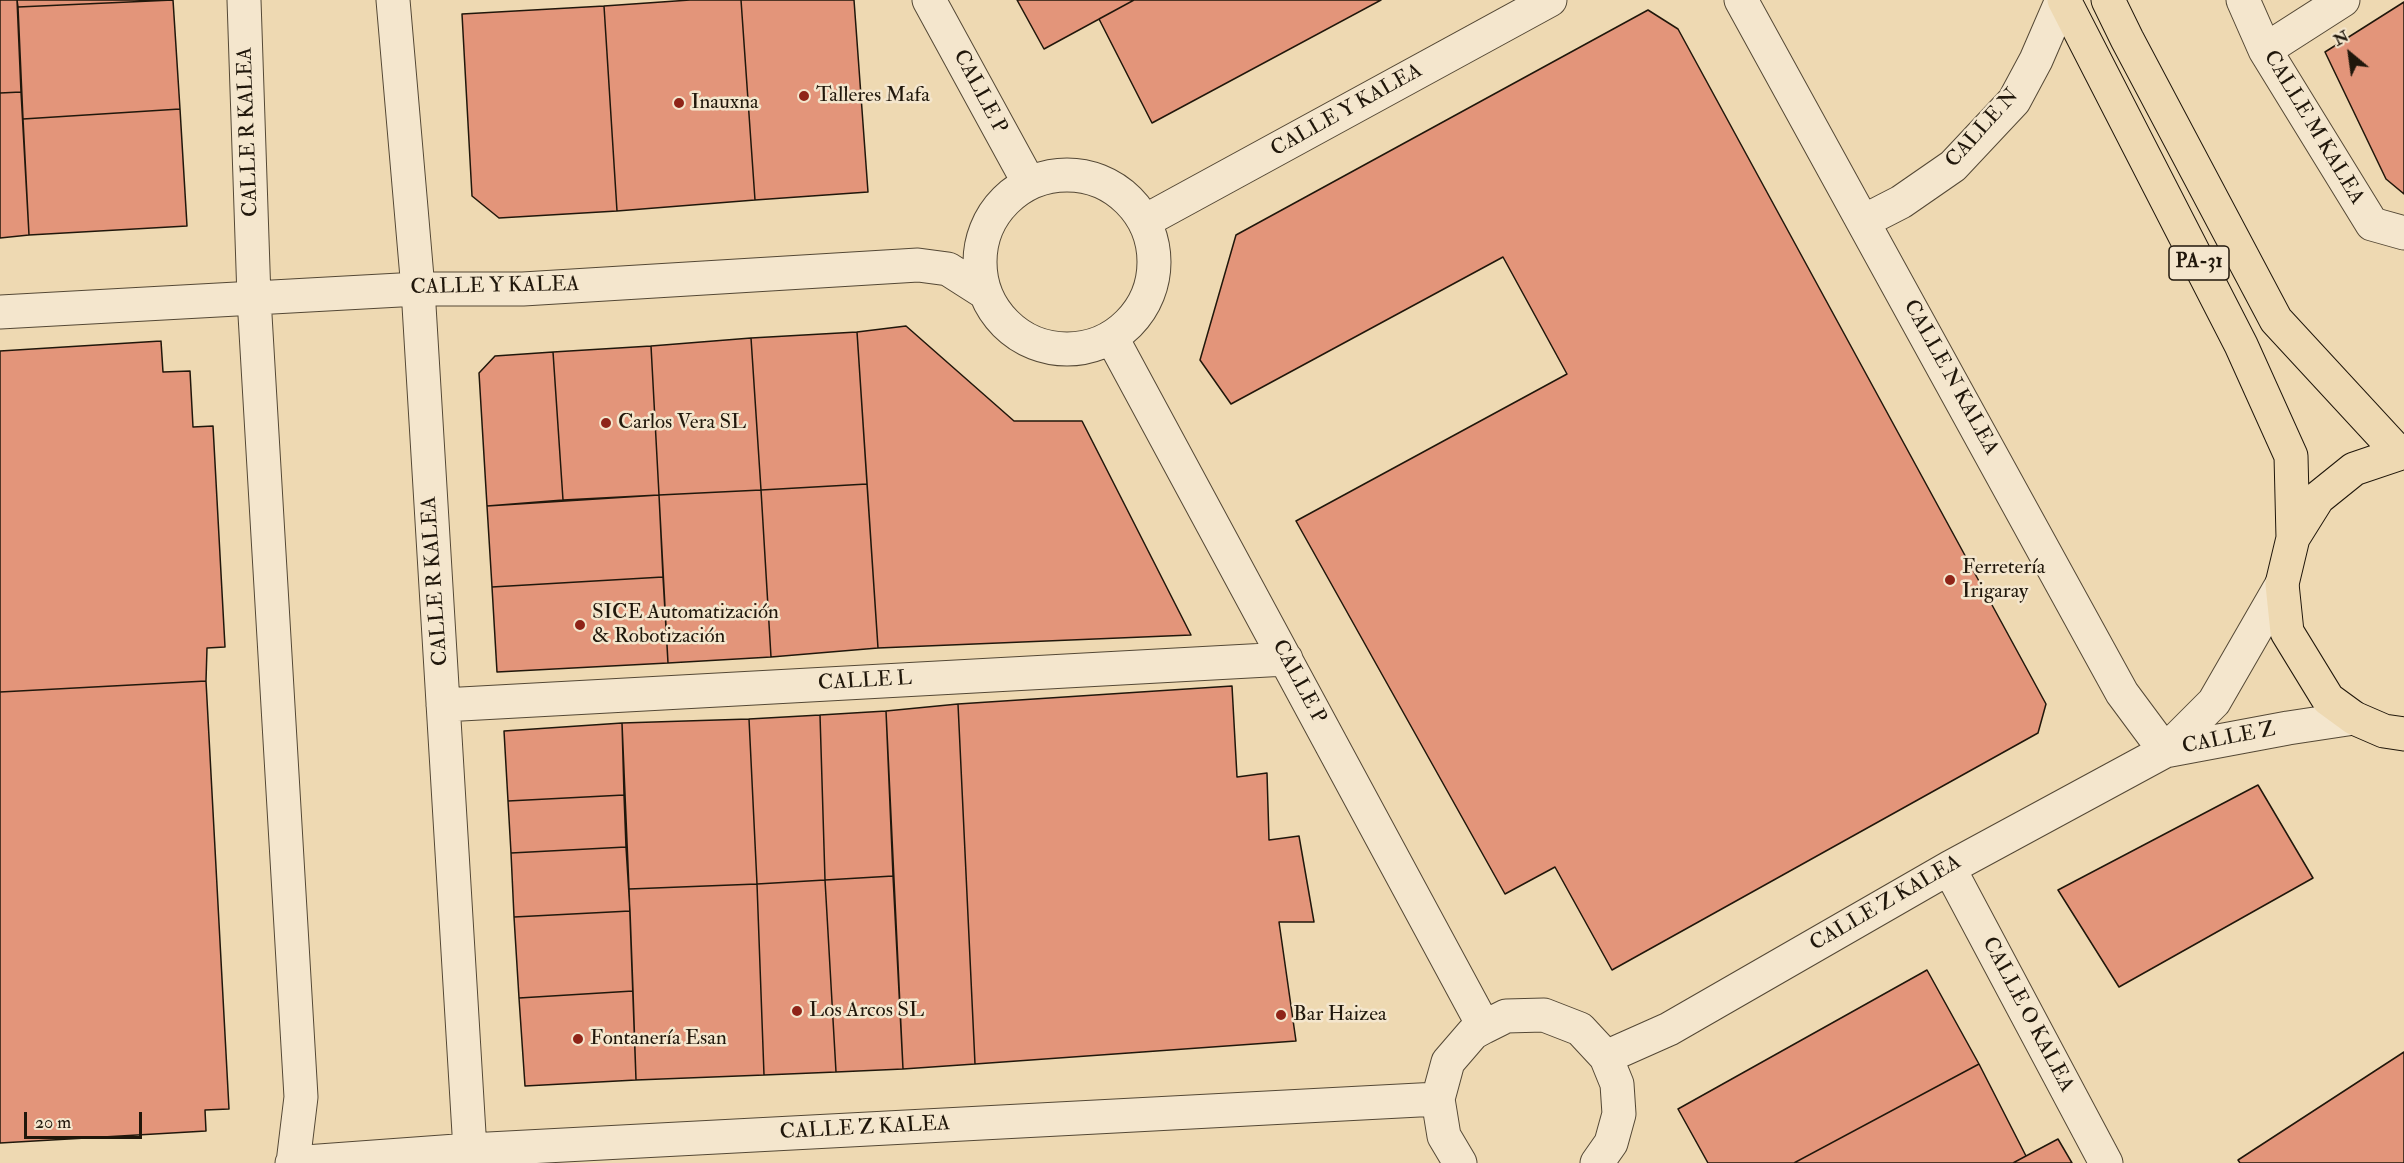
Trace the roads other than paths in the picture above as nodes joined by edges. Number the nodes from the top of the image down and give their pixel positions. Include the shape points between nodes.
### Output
1 (244, 0) edge
2 (393, 0) edge
3 (929, 0) edge
4 (1550, 0) edge
5 (1741, 0) edge
6 (2063, 0) edge
7 (2108, 0) edge
8 (2242, 0) edge
9 (2343, 0) edge
10 (2265, 50) junction
11 (1029, 183) junction
12 (1145, 221) junction
13 (1864, 221) junction
14 (2404, 233) edge
15 (418, 289) junction
16 (984, 292) junction
17 (255, 298) junction
18 (0, 312) edge
19 (1112, 338) junction
20 (2401, 452) edge
21 (2293, 538) junction
22 (2282, 585) junction
23 (1286, 659) junction
24 (443, 705) junction
25 (2354, 718) junction
26 (2398, 738) edge
27 (2165, 751) junction
28 (1949, 867) junction
29 (1484, 1027) junction
30 (1606, 1057) junction
31 (1438, 1099) junction
32 (469, 1156) edge
33 (292, 1163) edge
34 (1460, 1163) edge
35 (1597, 1163) edge
36 (2106, 1163) edge

1 - 17 street, CALLE R KALEA
2 - 15 street, CALLE R KALEA
3 - 11 street, CALLE P
4 - 12 street, CALLE Y KALEA
5 - 13 street, CALLE N KALEA
6 - 13 street, CALLE N via 2014,100 1953,166 1901,202
6 - 21 highway, PA-31 via 2241,345 2291,456
7 - 20 highway via 2276,320
8 - 10 street, CALLE M KALEA
9 - 10 street
10 - 14 street, CALLE M KALEA via 2372,224
11 - 12 street via 1062,175 1095,179 1124,195
11 - 16 street via 991,217 982,241 979,266
12 - 19 street via 1155,253 1152,286 1137,316
13 - 27 street, CALLE N KALEA via 2122,693
15 - 16 street, CALLE Y KALEA via 523,289 918,265 948,269
15 - 17 street, CALLE Y KALEA
15 - 24 street, CALLE R KALEA
16 - 19 street via 999,318 1022,338 1052,349 1083,349
17 - 18 street, CALLE Y KALEA
17 - 33 street, CALLE R KALEA via 301,1097
19 - 23 street, CALLE P
20 - 21 highway, PA-31 via 2354,469 2336,483 2318,498
21 - 22 highway, PA-31
22 - 25 highway, PA-31 via 2287,632 2328,699
22 - 27 street, CALLE Z via 2214,702
23 - 24 street, CALLE L
23 - 29 street, CALLE P
24 - 32 street, CALLE R KALEA
25 - 26 highway, PA-31
25 - 27 street, CALLE Z
27 - 28 street, CALLE Z KALEA
28 - 30 street, CALLE Z KALEA via 1669,1029
28 - 36 street, CALLE O KALEA
29 - 30 street via 1506,1016 1544,1015 1580,1029
29 - 31 street via 1473,1033 1448,1062
30 - 35 street via 1617,1084 1619,1114 1611,1143
31 - 32 street, CALLE Z KALEA
31 - 34 street via 1444,1136
32 - 33 street, CALLE Z KALEA

